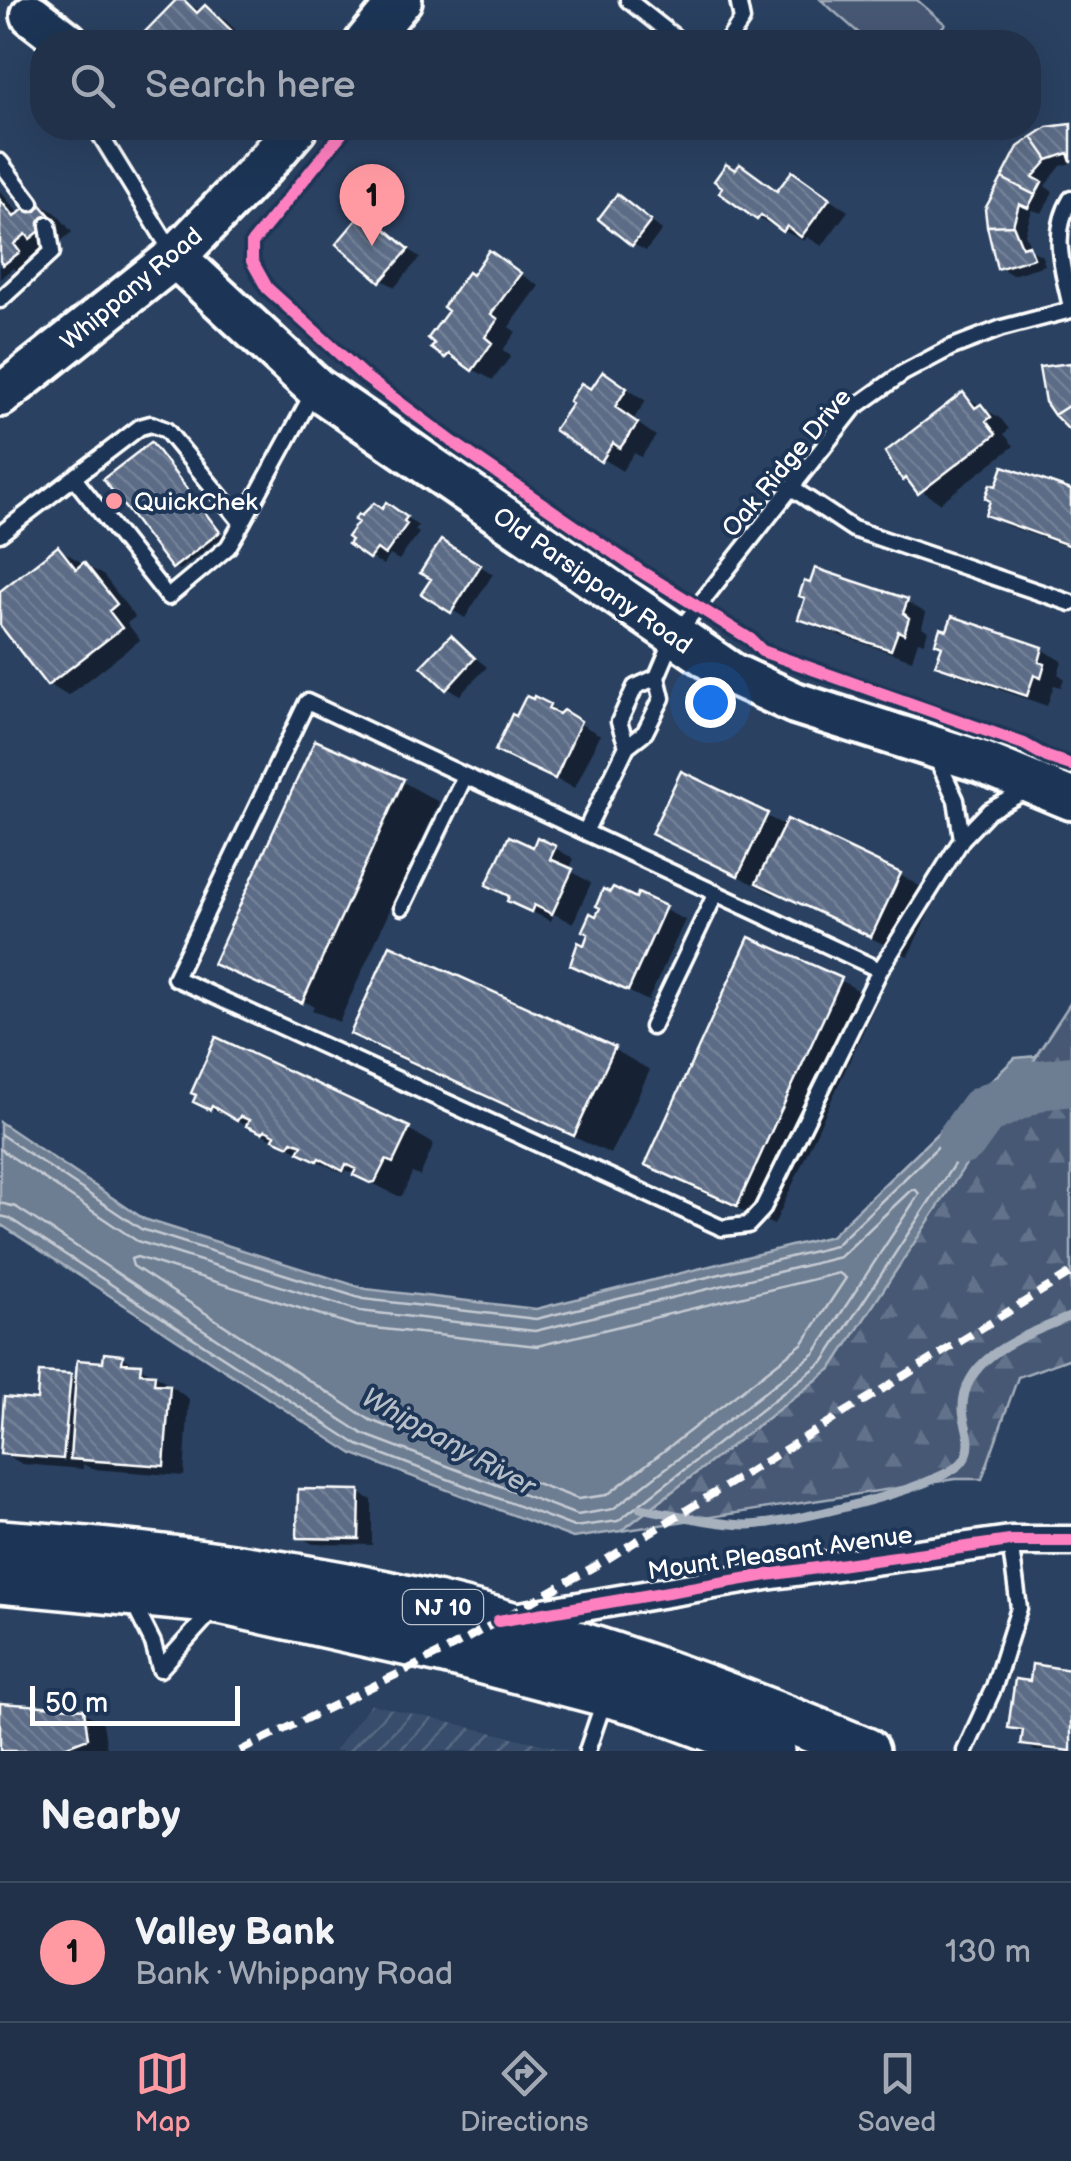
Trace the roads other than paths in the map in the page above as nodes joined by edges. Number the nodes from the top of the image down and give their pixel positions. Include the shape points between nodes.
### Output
1 (628, 0) edge
2 (738, 0) edge
3 (665, 30) edge
4 (735, 30) edge
5 (103, 140) edge
6 (286, 140) edge
7 (0, 162) edge
8 (1071, 199) edge
9 (31, 204) dead end
10 (48, 225) dead end
11 (175, 257) junction
12 (0, 300) edge
13 (1071, 309) edge
14 (316, 388) junction
15 (0, 396) edge
16 (74, 478) junction
17 (790, 487) junction
18 (242, 523) junction
19 (0, 534) edge
20 (1071, 604) edge
21 (674, 637) junction
22 (657, 677) junction
23 (627, 746) junction
24 (932, 747) junction
25 (465, 776) junction
26 (1054, 792) edge
27 (585, 832) junction
28 (962, 839) junction
29 (716, 893) junction
30 (402, 907) dead end
31 (880, 970) junction
32 (652, 1027) dead end
33 (1071, 1541) edge
34 (1010, 1542) junction
35 (0, 1543) edge
36 (0, 1580) edge
37 (127, 1592) junction
38 (220, 1601) junction
39 (498, 1622) junction
40 (606, 1693) junction
41 (587, 1751) edge
42 (771, 1751) edge
43 (866, 1751) edge
44 (965, 1751) edge

1 - 3 lane
2 - 4 lane via 742,20
5 - 11 lane
6 - 11 main road, Whippany Road
7 - 9 lane
8 - 13 lane via 1060,217 1059,252
10 - 12 lane via 52,252
11 - 14 main road, Old Parsippany Road
11 - 15 main road, Whippany Road
13 - 17 lane, Oak Ridge Drive via 1002,328 903,373 854,408
14 - 18 lane
14 - 21 main road, Old Parsippany Road
16 - 18 lane via 140,427 160,426
16 - 18 lane via 168,597 228,547
16 - 19 lane
17 - 20 lane via 853,529
17 - 21 lane, Oak Ridge Drive
21 - 22 lane, Oak Ridge Drive
21 - 24 main road, Old Parsippany Road via 795,703
22 - 23 lane via 662,698 645,732
22 - 23 lane via 635,687 627,704 620,722
23 - 27 lane
24 - 26 main road, Old Parsippany Road
24 - 28 lane via 956,800
25 - 27 lane
25 - 30 lane
25 - 31 lane via 307,702 174,978 722,1228 748,1225 762,1210
26 - 28 lane via 989,811
27 - 29 lane
28 - 31 lane
29 - 31 lane
29 - 32 lane
33 - 34 street, Mount Pleasant Avenue
34 - 39 street, Mount Pleasant Avenue via 767,1574
34 - 44 lane via 1019,1608
35 - 39 main road, NJ 10 via 219,1564
36 - 37 main road, NJ 10
37 - 38 main road, NJ 10
37 - 38 lane via 160,1669
38 - 40 main road, NJ 10
39 - 43 main road, NJ 10 via 630,1661
40 - 41 lane
40 - 42 main road, NJ 10

